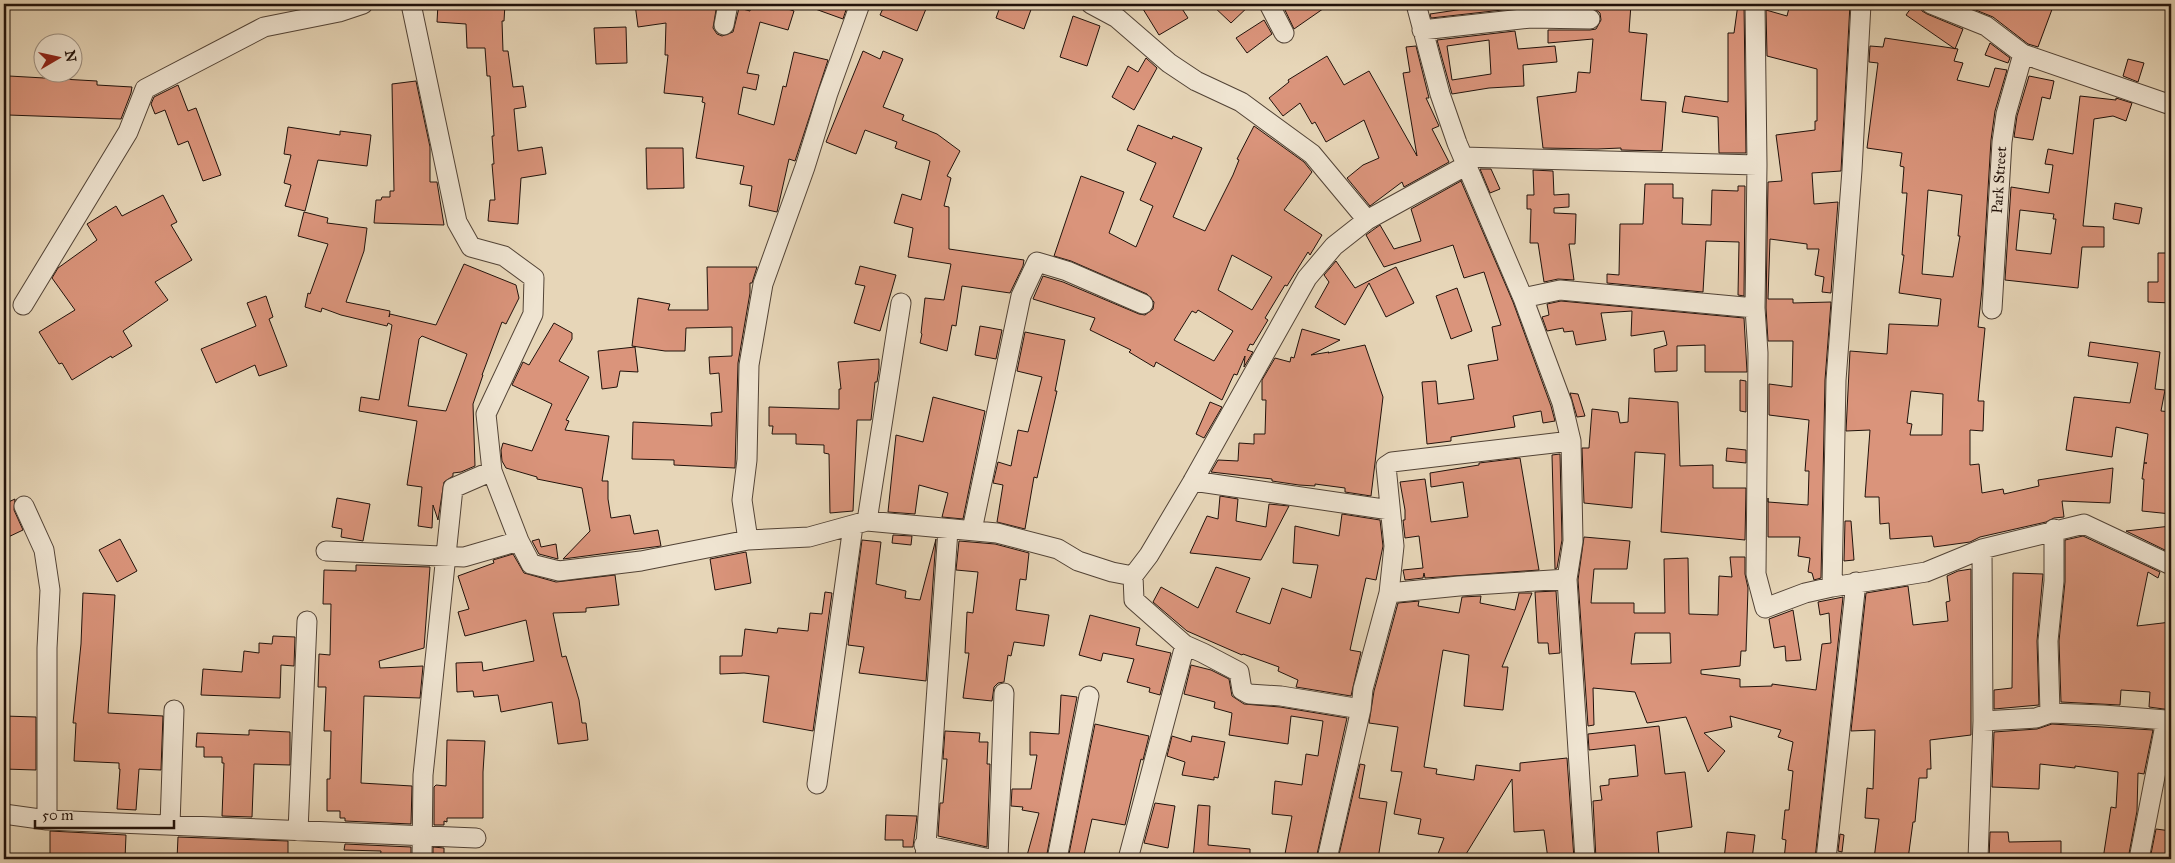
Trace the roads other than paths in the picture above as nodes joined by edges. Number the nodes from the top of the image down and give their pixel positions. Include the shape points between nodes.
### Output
1 (363, 4) edge
2 (411, 4) edge
3 (728, 4) edge
4 (860, 4) edge
5 (1091, 4) edge
6 (1269, 4) edge
7 (1416, 4) edge
8 (1755, 4) edge
9 (1861, 4) edge
10 (1931, 4) edge
11 (1590, 19) dead end
12 (724, 25) dead end
13 (1422, 30) junction
14 (1284, 33) dead end
15 (2023, 54) junction
16 (2171, 104) edge
17 (1465, 161) junction
18 (1757, 165) junction
19 (1367, 220) junction
20 (1523, 298) junction
21 (901, 303) dead end
22 (1143, 304) dead end
23 (23, 305) dead end
24 (1754, 308) junction
25 (1992, 309) dead end
26 (1571, 441) junction
27 (492, 471) junction
28 (1193, 481) junction
29 (24, 506) dead end
30 (1390, 510) junction
31 (860, 524) junction
32 (2054, 529) junction
33 (948, 530) junction
34 (972, 530) junction
35 (748, 540) junction
36 (519, 541) junction
37 (1982, 549) junction
38 (326, 551) dead end
39 (446, 558) junction
40 (2171, 565) edge
41 (1133, 576) junction
42 (1567, 579) junction
43 (1856, 582) junction
44 (1832, 587) junction
45 (1389, 593) junction
46 (307, 621) dead end
47 (1185, 645) junction
48 (1004, 694) dead end
49 (1089, 696) dead end
50 (1361, 709) junction
51 (174, 710) dead end
52 (2050, 712) junction
53 (1984, 721) junction
54 (817, 784) dead end
55 (4, 814) edge
56 (46, 820) junction
57 (170, 826) junction
58 (298, 831) junction
59 (422, 835) junction
60 (476, 838) dead end
61 (925, 852) edge
62 (422, 859) edge
63 (990, 859) edge
64 (998, 859) edge
65 (1056, 859) edge
66 (1128, 859) edge
67 (1327, 859) edge
68 (1585, 859) edge
69 (1826, 859) edge
70 (1978, 859) edge
71 (2139, 859) edge

1 - 23 street via 264,27 145,89 128,132
2 - 27 street via 457,222 471,247 504,256 534,278 533,314 486,414
3 - 12 street
4 - 35 street via 763,284 749,365 747,460 742,500
5 - 19 street via 1117,18 1169,63 1196,81 1241,102 1312,154
6 - 14 street
7 - 13 street
8 - 18 street
9 - 44 street via 1836,380
10 - 15 street via 1986,26
11 - 13 street via 1531,18
13 - 17 street via 1440,94
15 - 16 street
15 - 25 street, Park Street via 2006,114 2002,142
17 - 18 street
17 - 19 street
17 - 20 street
18 - 24 street
19 - 28 street via 1334,246 1307,278
20 - 24 street via 1560,290
20 - 26 street via 1562,403
21 - 31 street
22 - 34 street via 1067,271 1037,262 1021,296
24 - 44 street via 1758,353 1756,574 1765,608
26 - 30 street via 1392,462 1386,466
26 - 42 street via 1573,541
27 - 36 street
27 - 39 street via 454,488
28 - 30 street
28 - 41 street
29 - 56 street via 44,550 50,590
30 - 45 street via 1394,546
31 - 33 street
31 - 35 street via 809,537
31 - 54 street
32 - 37 street
32 - 40 street via 2084,524
32 - 52 street via 2054,581 2048,641
33 - 34 street
33 - 61 street
34 - 41 street via 1058,548 1078,560
35 - 36 street via 642,560 558,571 531,564
36 - 39 street via 464,557
37 - 43 street via 1926,572
37 - 53 street
38 - 39 street
39 - 59 street via 424,775
41 - 47 street via 1134,600
42 - 45 street
42 - 68 street
43 - 44 street
43 - 69 street
45 - 50 street via 1363,689
46 - 58 street
47 - 50 street via 1239,672 1242,690 1249,694
47 - 66 street
48 - 64 street
49 - 65 street
50 - 67 street
51 - 57 street
52 - 53 street via 2036,718
52 - 71 street via 2166,720
53 - 70 street
55 - 56 street
56 - 57 street
57 - 58 street
58 - 59 street
59 - 60 street
59 - 62 street
61 - 63 street

